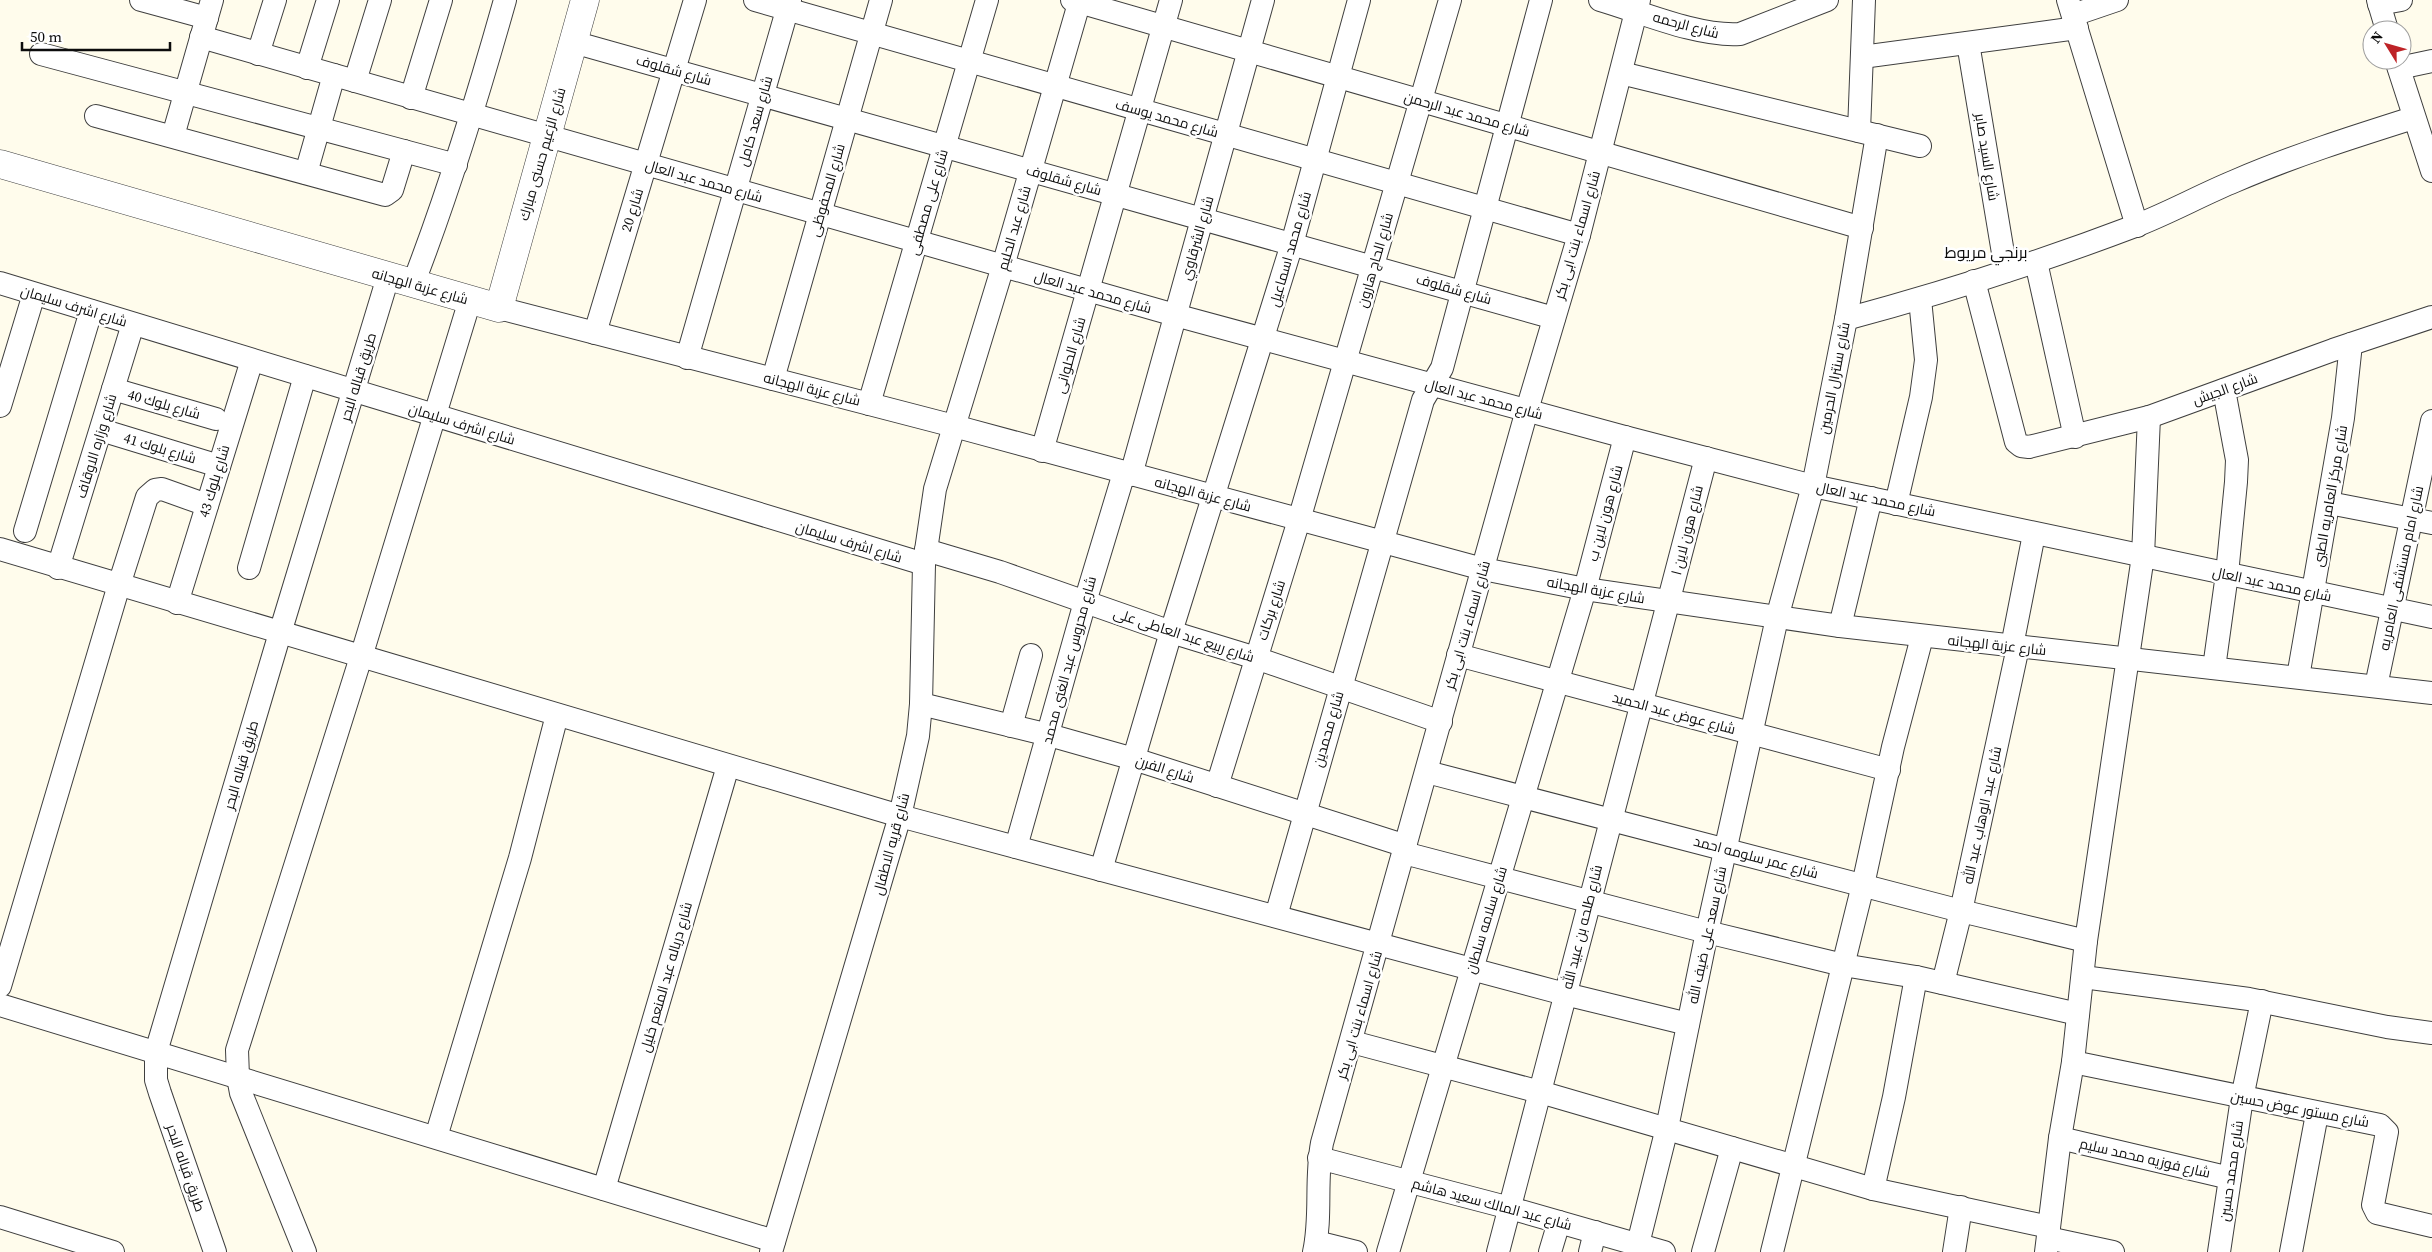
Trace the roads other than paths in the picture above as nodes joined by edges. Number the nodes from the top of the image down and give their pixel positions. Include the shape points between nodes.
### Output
1 (141, 0) edge
2 (275, 0) edge
3 (328, 0) edge
4 (380, 0) edge
5 (441, 0) edge
6 (505, 0) edge
7 (585, 0) edge
8 (695, 0) edge
9 (755, 0) edge
10 (881, 0) edge
11 (987, 0) edge
12 (1171, 0) edge
13 (1263, 0) edge
14 (1359, 0) edge
15 (1450, 0) edge
16 (1541, 0) edge
17 (1600, 0) edge
18 (1827, 0) edge
19 (1864, 0) edge
20 (2117, 0) edge
21 (1077, 1) edge
22 (2386, 1) edge
23 (789, 5) edge
24 (1638, 5) edge
25 (2073, 14) edge
26 (207, 19) edge
27 (2387, 20) edge
28 (1163, 26) junction
29 (872, 33) junction
30 (573, 42) junction
31 (1968, 43) junction
32 (1249, 51) junction
33 (41, 54) dead end
34 (258, 54) junction
35 (1862, 57) junction
36 (969, 61) junction
37 (2432, 61) edge
38 (2412, 63) edge
39 (307, 68) junction
40 (674, 70) junction
41 (2399, 70) edge
42 (1621, 73) junction
43 (1338, 76) junction
44 (345, 78) junction
45 (1055, 86) junction
46 (185, 93) junction
47 (763, 95) junction
48 (412, 98) junction
49 (1421, 101) junction
50 (1140, 110) junction
51 (472, 114) junction
52 (96, 116) dead end
53 (2413, 118) junction
54 (847, 119) junction
55 (1507, 126) junction
56 (319, 128) junction
57 (1868, 133) junction
58 (1226, 134) junction
59 (173, 136) junction
60 (547, 136) junction
61 (944, 146) junction
62 (1920, 146) dead end
63 (404, 151) junction
64 (1600, 152) junction
65 (1315, 160) junction
66 (0, 164) edge
67 (646, 164) junction
68 (456, 165) junction
69 (1030, 171) junction
70 (2432, 171) edge
71 (306, 173) junction
72 (1397, 183) junction
73 (736, 190) junction
74 (1115, 194) junction
75 (1485, 208) junction
76 (820, 214) junction
77 (1202, 219) junction
78 (2137, 226) junction
79 (1862, 228) junction
80 (1579, 235) junction
81 (917, 242) junction
82 (1292, 244) junction
83 (2036, 262) junction
84 (1003, 266) junction
85 (1373, 267) junction
86 (2006, 271) junction
87 (400, 281) junction
88 (1974, 281) junction
89 (0, 283) edge
90 (1088, 290) junction
91 (1463, 292) junction
92 (34, 294) junction
93 (1920, 299) junction
94 (470, 300) junction
95 (499, 308) junction
96 (91, 311) junction
97 (1175, 315) junction
98 (1554, 318) junction
99 (2432, 318) edge
100 (1846, 319) junction
101 (133, 324) junction
102 (595, 333) junction
103 (1263, 340) junction
104 (2351, 344) junction
105 (687, 358) junction
106 (252, 360) junction
107 (1345, 362) junction
108 (305, 376) junction
109 (772, 380) junction
110 (1432, 385) junction
111 (113, 389) junction
112 (2224, 390) junction
113 (354, 391) junction
114 (869, 404) junction
115 (0, 406) edge
116 (1527, 410) junction
117 (434, 415) junction
118 (2149, 417) junction
119 (216, 419) dead end
120 (2432, 421) edge
121 (954, 426) junction
122 (101, 430) junction
123 (1625, 437) junction
124 (2076, 437) junction
125 (1042, 451) junction
126 (1706, 458) junction
127 (219, 466) junction
128 (1127, 474) junction
129 (1813, 486) junction
130 (1214, 496) junction
131 (1871, 498) junction
132 (2329, 502) junction
133 (1896, 504) junction
134 (207, 505) junction
135 (1300, 520) junction
136 (2422, 521) edge
137 (25, 531) dead end
138 (2034, 534) junction
139 (1381, 541) junction
140 (0, 549) edge
141 (2143, 556) junction
142 (925, 557) junction
143 (58, 568) junction
144 (249, 568) dead end
145 (1483, 569) junction
146 (2227, 574) junction
147 (119, 585) junction
148 (1585, 589) junction
149 (2314, 592) junction
150 (176, 602) junction
151 (1085, 602) junction
152 (1669, 602) junction
153 (2392, 609) junction
154 (2432, 617) edge
155 (1777, 618) junction
156 (1840, 626) junction
157 (1171, 632) junction
158 (280, 633) junction
159 (1922, 637) junction
160 (2015, 647) junction
161 (1030, 655) dead end
162 (1458, 655) junction
163 (361, 657) junction
164 (1256, 658) junction
165 (2126, 659) junction
166 (2214, 668) junction
167 (2298, 677) junction
168 (1557, 682) junction
169 (2376, 686) junction
170 (1340, 688) junction
171 (2432, 693) edge
172 (921, 704) junction
173 (1642, 704) junction
174 (556, 715) junction
175 (1440, 722) junction
176 (1011, 726) junction
177 (1752, 733) junction
178 (1049, 735) junction
179 (1134, 759) junction
180 (728, 766) junction
181 (1889, 770) junction
182 (1427, 772) junction
183 (1217, 786) junction
184 (1523, 796) junction
185 (1305, 814) junction
186 (900, 816) junction
187 (1610, 819) junction
188 (1016, 847) junction
189 (1405, 849) junction
190 (1726, 849) junction
191 (1102, 870) junction
192 (1499, 878) junction
193 (1863, 885) junction
194 (1588, 902) junction
195 (1962, 911) junction
196 (1276, 916) junction
197 (1707, 932) junction
198 (2086, 941) junction
199 (1379, 943) junction
200 (1843, 965) junction
201 (1472, 968) junction
202 (1916, 977) junction
203 (2083, 977) junction
204 (1943, 983) junction
205 (0, 986) edge
206 (1565, 994) junction
207 (2262, 1001) junction
208 (0, 1005) edge
209 (2078, 1014) junction
210 (1688, 1024) junction
211 (2432, 1033) edge
212 (1352, 1042) junction
213 (156, 1052) junction
214 (2073, 1062) junction
215 (1443, 1067) junction
216 (238, 1077) junction
217 (1540, 1092) junction
218 (2242, 1098) junction
219 (2317, 1114) junction
220 (1667, 1128) junction
221 (436, 1137) junction
222 (2060, 1138) junction
223 (1732, 1148) junction
224 (1319, 1158) junction
225 (1792, 1167) junction
226 (2230, 1178) junction
227 (1409, 1182) junction
228 (604, 1189) junction
229 (1873, 1189) junction
230 (1961, 1207) junction
231 (1510, 1208) junction
232 (0, 1217) edge
233 (1559, 1222) junction
234 (2432, 1226) edge
235 (2048, 1239) edge
236 (1592, 1242) edge
237 (772, 1247) edge
238 (1315, 1247) edge
239 (1637, 1248) edge
240 (113, 1252) edge
241 (215, 1252) edge
242 (305, 1252) edge
243 (1356, 1252) edge
244 (1388, 1252) edge
245 (1498, 1252) edge
246 (1550, 1252) edge
247 (1664, 1252) edge
248 (1703, 1252) edge
249 (1772, 1252) edge
250 (1954, 1252) edge
251 (2113, 1252) edge
252 (2219, 1252) edge
253 (2291, 1252) edge

1 - 26 street, شارع محمد عبد العال
2 - 34 street
3 - 39 street
4 - 44 street
5 - 48 street
6 - 51 street, طريق قباله البحر
7 - 30 street, شارع الزعيم حسنى مبارك
8 - 40 street, شارع 20
9 - 23 street, شارع محمد يوسف
10 - 29 street, شارع المحفوظى
11 - 36 street, شارع على مصطفى
12 - 28 street, شارع الحلوانى
13 - 32 street, شارع الشرقاوي
14 - 43 street, شارع محمد اسماعيل
15 - 49 street, شارع الحاج هارون
16 - 55 street, شارع محمدين
17 - 24 street, شارع الرحمه
18 - 24 street, شارع الرحمه via 1740,34 1725,35
19 - 35 street, شارع سنترال الحرمين
20 - 25 street
21 - 28 street, شارع محمد عبد الرحمن
21 - 45 street, شارع عبد الحليم
22 - 27 street
23 - 29 street, شارع محمد يوسف
23 - 47 street, شارع سعد كامل
24 - 42 street, شارع اسماء بنت ابى بكر
25 - 31 street
25 - 78 street
26 - 34 street, شارع محمد عبد العال
26 - 46 street
28 - 32 street, شارع محمد عبد الرحمن
28 - 50 street, شارع الحلوانى
29 - 36 street, شارع محمد يوسف
29 - 54 street, شارع المحفوظى
30 - 40 street, شارع شقلوف
30 - 60 street, شارع الزعيم حسنى مبارك
31 - 35 street
31 - 86 street, شارع السيد صابر
32 - 43 street, شارع محمد عبد الرحمن
32 - 58 street, شارع الشرقاوي
33 - 46 street
34 - 39 street, شارع محمد عبد العال
35 - 57 street, شارع سنترال الحرمين
36 - 45 street, شارع محمد يوسف
36 - 61 street, شارع على مصطفى
37 - 38 street
39 - 44 street, شارع محمد عبد العال
40 - 47 street, شارع شقلوف
40 - 67 street, شارع 20
41 - 53 street
42 - 57 street
42 - 64 street, شارع اسماء بنت ابى بكر
43 - 49 street, شارع محمد عبد الرحمن
43 - 65 street, شارع محمد اسماعيل
44 - 48 street, شارع محمد عبد العال
44 - 56 street
45 - 50 street, شارع محمد يوسف
45 - 69 street, شارع عبد الحليم
46 - 56 street
46 - 59 street
47 - 54 street, شارع شقلوف
47 - 73 street, شارع سعد كامل
48 - 51 street, شارع محمد عبد العال
49 - 55 street, شارع محمد عبد الرحمن
49 - 72 street, شارع الحاج هارون
50 - 58 street, شارع محمد يوسف
50 - 74 street, شارع الحلوانى
51 - 60 street, شارع محمد عبد العال
51 - 68 street, طريق قباله البحر
52 - 59 street
53 - 70 street
53 - 78 street via 2314,149 2234,181
54 - 61 street, شارع شقلوف
54 - 76 street, شارع المحفوظى
55 - 64 street, شارع محمد عبد الرحمن
55 - 75 street, شارع محمدين
56 - 63 street
56 - 71 street
57 - 62 street
57 - 79 street, شارع سنترال الحرمين
58 - 65 street, شارع محمد يوسف
58 - 77 street, شارع الشرقاوي
59 - 71 street
60 - 67 street, شارع محمد عبد العال
60 - 95 street, شارع الزعيم حسنى مبارك
61 - 69 street, شارع شقلوف
61 - 81 street, شارع على مصطفى
63 - 68 street
63 - 71 street via 392,190 385,194
64 - 79 street, شارع محمد عبد الرحمن
64 - 80 street, شارع اسماء بنت ابى بكر
65 - 72 street, شارع محمد يوسف
65 - 82 street, شارع محمد اسماعيل
66 - 87 street, شارع عزبة الهجانه
67 - 73 street, شارع محمد عبد العال
67 - 102 street, شارع 20
68 - 87 street, طريق قباله البحر
69 - 74 street, شارع شقلوف
69 - 84 street, شارع عبد الحليم
72 - 75 street, شارع محمد يوسف
72 - 85 street, شارع الحاج هارون
73 - 76 street, شارع محمد عبد العال
73 - 105 street, شارع سعد كامل
74 - 77 street, شارع شقلوف
74 - 90 street, شارع الحلوانى
75 - 80 street, شارع محمد يوسف
75 - 91 street, شارع محمدين
76 - 81 street, شارع محمد عبد العال
76 - 109 street, شارع المحفوظى
77 - 82 street, شارع شقلوف
77 - 97 street, شارع الشرقاوي
78 - 83 street
79 - 100 street, شارع سنترال الحرمين
80 - 98 street, شارع اسماء بنت ابى بكر
81 - 84 street, شارع محمد عبد العال
81 - 114 street, شارع على مصطفى
82 - 85 street, شارع شقلوف
82 - 103 street, شارع محمد اسماعيل
83 - 86 street
83 - 124 street
84 - 90 street, شارع محمد عبد العال
84 - 121 street, شارع عبد الحليم
85 - 91 street, شارع شقلوف
85 - 107 street, شارع الحاج هارون
86 - 88 street
87 - 94 street, شارع عزبة الهجانه
87 - 113 street, طريق قباله البحر
88 - 93 street
88 - 124 street, شارع الجيش via 2016,442 2028,447
89 - 92 street, شارع اشرف سليمان
90 - 97 street, شارع محمد عبد العال
90 - 125 street, شارع الحلوانى
91 - 98 street, شارع شقلوف
91 - 110 street, شارع محمدين via 1442,368
92 - 96 street, شارع اشرف سليمان
92 - 115 street
93 - 100 street
93 - 133 street via 1926,360 1921,397
94 - 95 street, شارع عزبة الهجانه
94 - 117 street
95 - 102 street, شارع عزبة الهجانه
96 - 101 street, شارع اشرف سليمان
96 - 137 street
97 - 103 street, شارع محمد عبد العال
97 - 128 street, شارع الشرقاوي
98 - 116 street, شارع اسماء بنت ابى بكر
99 - 104 street, شارع الجيش
100 - 129 street, شارع سنترال الحرمين
101 - 106 street, شارع اشرف سليمان
101 - 111 street, شارع وزاره الاوقاف
102 - 105 street, شارع عزبة الهجانه
103 - 107 street, شارع محمد عبد العال
103 - 130 street, شارع محمد اسماعيل
104 - 112 street, شارع الجيش
104 - 132 street, شارع مركز العامريه الطبى
105 - 109 street, شارع عزبة الهجانه
106 - 108 street, شارع اشرف سليمان
106 - 127 street, شارع بلوك 43
107 - 110 street, شارع محمد عبد العال
107 - 135 street, شارع الحاج هارون
108 - 113 street, شارع اشرف سليمان
108 - 144 street
109 - 114 street, شارع عزبة الهجانه
110 - 116 street, شارع محمد عبد العال
110 - 139 street, شارع محمدين via 1423,400
111 - 119 street, شارع بلوك 40
111 - 122 street, شارع وزاره الاوقاف
112 - 118 street, شارع الجيش
112 - 146 street via 2237,460
113 - 117 street, شارع اشرف سليمان
113 - 158 street, طريق قباله البحر
114 - 121 street, شارع عزبة الهجانه
116 - 123 street, شارع محمد عبد العال
116 - 145 street, شارع اسماء بنت ابى بكر
117 - 142 street, شارع اشرف سليمان
117 - 163 street
118 - 124 street, شارع الجيش
118 - 141 street
120 - 136 street, شارع امام مستشفى العامريه
121 - 125 street, شارع عزبة الهجانه
121 - 142 street, شارع قريه الاطفال via 935,489
122 - 127 street, شارع بلوك 41
122 - 143 street, شارع وزاره الاوقاف
123 - 126 street, شارع محمد عبد العال
123 - 148 street, شارع هون لاين ب
125 - 128 street, شارع عزبة الهجانه
126 - 129 street, شارع محمد عبد العال
126 - 152 street, شارع هون لاين ا
127 - 134 street, شارع بلوك 43
128 - 130 street, شارع عزبة الهجانه
128 - 151 street, شارع محروس عبد الغنى محمد
129 - 131 street, شارع محمد عبد العال
129 - 155 street, شارع سنترال الحرمين
130 - 135 street, شارع عزبة الهجانه
130 - 157 street, شارع محمد اسماعيل
131 - 133 street, شارع محمد عبد العال
131 - 156 street
132 - 136 street
132 - 149 street, شارع مركز العامريه الطبى
133 - 138 street, شارع محمد عبد العال
134 - 147 street via 162,489 151,493
134 - 150 street, شارع بلوك 43
135 - 139 street, شارع عزبة الهجانه
135 - 164 street, شارع بركات
136 - 153 street, شارع امام مستشفى العامريه
138 - 141 street, شارع محمد عبد العال
138 - 160 street, شارع عبد الوهاب عبد الله
139 - 145 street, شارع عزبة الهجانه
139 - 170 street, شارع محمدين
140 - 143 street
141 - 146 street, شارع محمد عبد العال
141 - 165 street
142 - 151 street, شارع ربيع عبد العاطى على via 1000,572
142 - 172 street, شارع قريه الاطفال
143 - 147 street
145 - 148 street, شارع عزبة الهجانه
145 - 162 street, شارع اسماء بنت ابى بكر
146 - 149 street, شارع محمد عبد العال
146 - 166 street
147 - 150 street
147 - 205 street
148 - 152 street, شارع عزبة الهجانه
148 - 168 street, شارع سلامه سلطان
149 - 153 street, شارع محمد عبد العال
149 - 167 street, شارع مركز العامريه الطبى
150 - 158 street
151 - 157 street, شارع ربيع عبد العاطى على
151 - 178 street, شارع محروس عبد الغنى محمد
152 - 155 street, شارع عزبة الهجانه
152 - 173 street, شارع طلحه بن عبيد الله
153 - 154 street, شارع محمد عبد العال
153 - 169 street, شارع امام مستشفى العامريه
155 - 156 street, شارع عزبة الهجانه
155 - 177 street, شارع سعد على ضيف الله
156 - 159 street, شارع عزبة الهجانه
157 - 164 street, شارع ربيع عبد العاطى على
157 - 179 street, شارع محمد اسماعيل
158 - 163 street
158 - 213 street, طريق قباله البحر
159 - 160 street, شارع عزبة الهجانه
159 - 181 street
160 - 165 street, شارع عزبة الهجانه
160 - 195 street, شارع عبد الوهاب عبد الله
161 - 176 street
162 - 168 street, شارع عوض عبد الحميد
162 - 175 street, شارع اسماء بنت ابى بكر
163 - 174 street
163 - 216 street via 238,1050
164 - 170 street, شارع ربيع عبد العاطى على
164 - 183 street, شارع بركات
165 - 166 street, شارع عزبة الهجانه
165 - 198 street
166 - 167 street, شارع عزبة الهجانه
167 - 169 street, شارع عزبة الهجانه
168 - 173 street, شارع عوض عبد الحميد
168 - 184 street, شارع سلامه سلطان
169 - 171 street, شارع عزبة الهجانه
170 - 175 street, شارع ربيع عبد العاطى على
170 - 185 street, شارع محمدين
172 - 176 street, شارع الفرن
172 - 186 street, شارع قريه الاطفال via 918,736
173 - 177 street, شارع عوض عبد الحميد
173 - 187 street, شارع طلحه بن عبيد الله
174 - 180 street
174 - 221 street via 520,858
175 - 182 street, شارع اسماء بنت ابى بكر
176 - 178 street, شارع الفرن
177 - 181 street, شارع عوض عبد الحميد
177 - 190 street, شارع سعد على ضيف الله
178 - 179 street, شارع الفرن
178 - 188 street, شارع محروس عبد الغنى محمد
179 - 183 street, شارع الفرن
179 - 191 street, شارع محمد اسماعيل
180 - 186 street
180 - 228 street, شارع درباله عبد المنعم خليل
181 - 193 street
182 - 184 street, شارع عمر سلومه احمد
182 - 189 street, شارع اسماء بنت ابى بكر
183 - 185 street, شارع الفرن
184 - 187 street, شارع عمر سلومه احمد
184 - 192 street, شارع سلامه سلطان
185 - 189 street, شارع الفرن
185 - 196 street, شارع محمدين
186 - 188 street
186 - 237 street, شارع قريه الاطفال
187 - 190 street, شارع عمر سلومه احمد
187 - 194 street, شارع طلحه بن عبيد الله
188 - 191 street
189 - 192 street, شارع الفرن
189 - 199 street, شارع اسماء بنت ابى بكر
190 - 193 street, شارع عمر سلومه احمد
190 - 197 street, شارع سعد على ضيف الله
191 - 196 street
192 - 194 street, شارع الفرن
192 - 201 street, شارع سلامه سلطان
193 - 195 street, شارع عمر سلومه احمد
193 - 200 street
194 - 197 street, شارع الفرن
194 - 206 street, شارع طلحه بن عبيد الله
195 - 198 street, شارع عمر سلومه احمد
195 - 204 street, شارع عبد الوهاب عبد الله
196 - 199 street
197 - 200 street, شارع الفرن
197 - 210 street, شارع سعد على ضيف الله
198 - 203 street
199 - 201 street
199 - 212 street, شارع اسماء بنت ابى بكر
200 - 202 street, شارع الفرن
200 - 225 street
201 - 206 street
201 - 215 street, شارع سلامه سلطان
202 - 204 street, شارع الفرن
202 - 229 street
203 - 207 street
203 - 209 street
204 - 209 street, شارع الفرن
206 - 210 street
206 - 217 street, شارع طلحه بن عبيد الله
207 - 211 street via 2387,1028
207 - 218 street, شارع محمد حسين
208 - 213 street
209 - 214 street
210 - 220 street, شارع سعد على ضيف الله
212 - 215 street
212 - 224 street, شارع اسماء بنت ابى بكر
213 - 216 street
213 - 241 street, طريق قباله البحر via 160,1093
214 - 218 street, شارع مستور عوض حسين
214 - 222 street
215 - 217 street
215 - 227 street, شارع سلامه سلطان
216 - 221 street
216 - 242 street via 246,1107
217 - 220 street
217 - 231 street, شارع طلحه بن عبيد الله
218 - 219 street, شارع مستور عوض حسين
218 - 226 street, شارع محمد حسين
219 - 234 street, شارع مستور عوض حسين via 2385,1128 2387,1132 2374,1209 2377,1213
219 - 253 street
220 - 223 street
220 - 239 street, شارع سعد على ضيف الله
221 - 228 street
222 - 226 street, شارع فوزيه محمد سليم
222 - 235 street
223 - 225 street
223 - 248 street
224 - 227 street, شارع عبد المالك سعيد هاشم
224 - 238 street, شارع اسماء بنت ابى بكر
225 - 229 street
225 - 249 street
226 - 252 street, شارع محمد حسين
227 - 231 street, شارع عبد المالك سعيد هاشم
227 - 244 street, شارع سلامه سلطان
228 - 237 street
229 - 230 street
230 - 235 street
230 - 250 street
231 - 233 street, شارع عبد المالك سعيد هاشم
231 - 245 street, شارع طلحه بن عبيد الله
232 - 240 street
233 - 236 street, شارع عبد المالك سعيد هاشم
233 - 246 street
235 - 251 street
236 - 239 street, شارع عبد المالك سعيد هاشم
238 - 243 street
239 - 247 street, شارع عبد المالك سعيد هاشم

